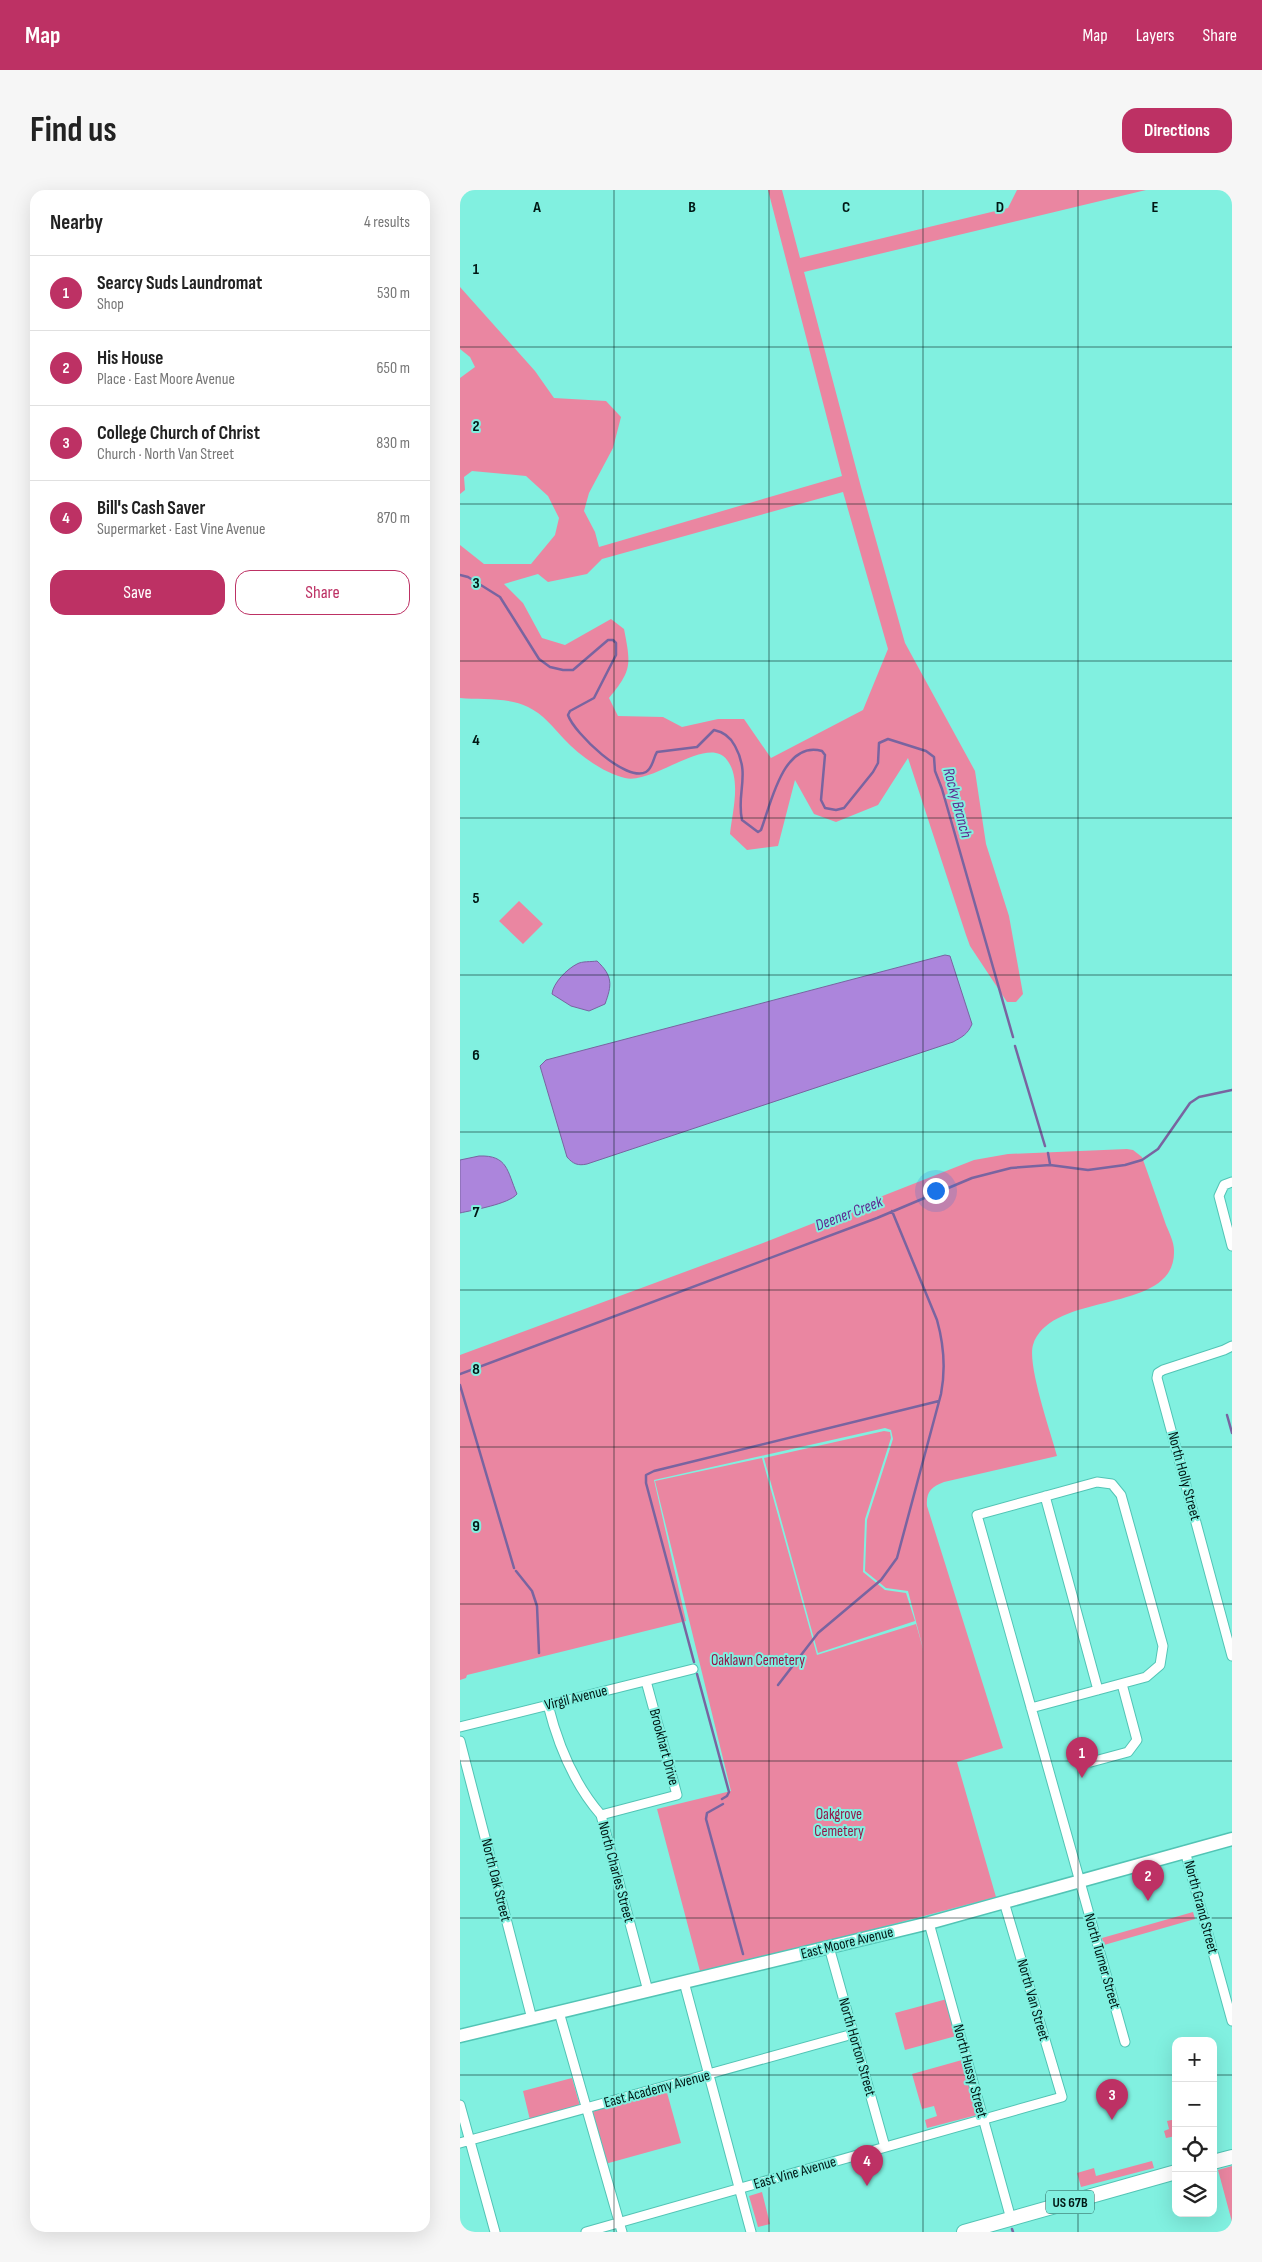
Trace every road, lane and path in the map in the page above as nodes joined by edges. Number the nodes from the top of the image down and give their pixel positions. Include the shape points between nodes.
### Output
1 (1232, 1182) edge
2 (1232, 1246) edge
3 (1232, 1346) edge
4 (1046, 1496) junction
5 (1232, 1656) edge
6 (693, 1669) dead end
7 (646, 1681) junction
8 (1122, 1684) junction
9 (1098, 1690) junction
10 (548, 1705) junction
11 (1032, 1708) junction
12 (460, 1727) edge
13 (460, 1741) edge
14 (1092, 1762) dead end
15 (601, 1815) junction
16 (1232, 1839) edge
17 (1185, 1851) junction
18 (1080, 1881) junction
19 (1004, 1902) junction
20 (929, 1923) junction
21 (829, 1947) junction
22 (684, 1982) junction
23 (648, 1991) junction
24 (559, 2012) junction
25 (532, 2019) junction
26 (1232, 2021) edge
27 (854, 2034) junction
28 (460, 2036) edge
29 (1125, 2042) dead end
30 (708, 2075) junction
31 (1062, 2097) joint
32 (460, 2105) edge
33 (587, 2108) junction
34 (983, 2120) junction
35 (470, 2141) junction
36 (460, 2144) edge
37 (885, 2147) junction
38 (1232, 2157) edge
39 (1217, 2161) edge
40 (1172, 2173) edge
41 (739, 2189) junction
42 (1011, 2218) junction
43 (619, 2223) junction
44 (495, 2232) edge
45 (586, 2232) edge
46 (622, 2232) edge
47 (751, 2232) edge
48 (964, 2232) edge

1 - 2 street via 1220,1190 1219,1196
3 - 5 street, North Holly Street via 1163,1370 1157,1378
4 - 8 street via 1097,1482 1112,1484 1121,1495 1163,1646 1160,1665 1154,1672
4 - 9 street
4 - 11 street, North Turner Street via 977,1515
6 - 7 street, Virgil Avenue
7 - 10 street, Virgil Avenue
7 - 15 street, Brookhart Drive via 677,1795
8 - 9 street
8 - 14 street via 1136,1740 1128,1752
9 - 11 street
10 - 12 street, Virgil Avenue
10 - 15 street, North Charles Street via 571,1770
11 - 18 street, North Turner Street
13 - 25 street, North Oak Street
15 - 23 street, North Charles Street
16 - 17 street, East Moore Avenue
17 - 18 street, East Moore Avenue
17 - 26 street, North Grand Street
18 - 19 street, East Moore Avenue
18 - 29 street, North Turner Street
19 - 20 street, East Moore Avenue
19 - 31 street, North Van Street
20 - 21 street, East Moore Avenue
20 - 34 street, North Hussy Street
21 - 22 street, East Moore Avenue
21 - 27 street, North Horton Street
22 - 23 street, East Moore Avenue
22 - 30 street
23 - 24 street, East Moore Avenue
24 - 25 street, East Moore Avenue
24 - 33 street
25 - 28 street, East Moore Avenue
27 - 30 street, East Academy Avenue
27 - 37 street, North Horton Street
30 - 33 street, East Academy Avenue
30 - 41 street
31 - 34 street, East Vine Avenue
32 - 35 street
33 - 35 street, East Academy Avenue
33 - 43 street
34 - 37 street, East Vine Avenue
34 - 42 street, North Hussy Street
35 - 36 street, East Academy Avenue
35 - 44 street
37 - 41 street, East Vine Avenue
38 - 39 main road
40 - 42 main road, US 67B
41 - 43 street, East Vine Avenue
41 - 47 street
42 - 48 main road, US 67B
43 - 45 street, East Vine Avenue
43 - 46 street

